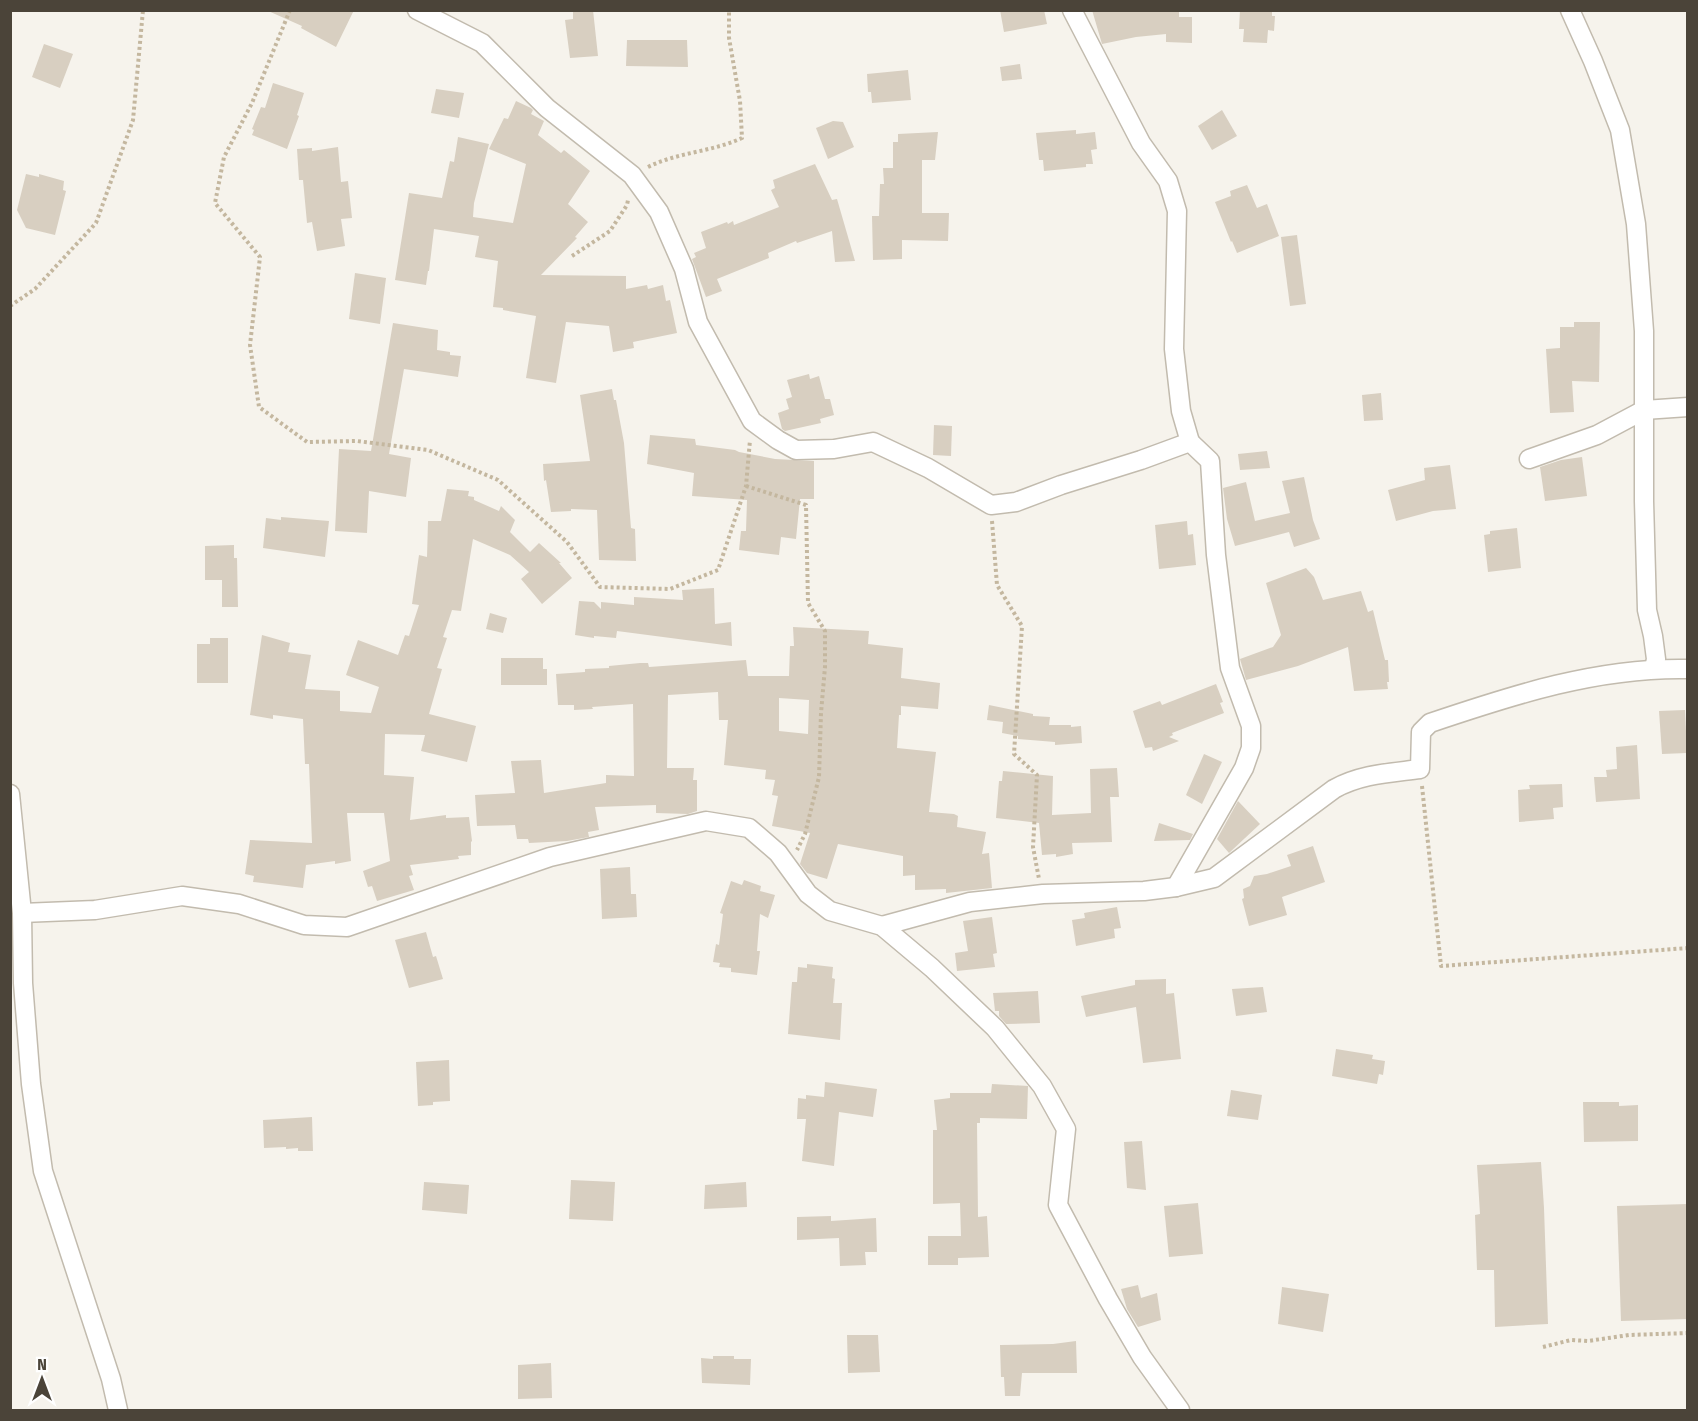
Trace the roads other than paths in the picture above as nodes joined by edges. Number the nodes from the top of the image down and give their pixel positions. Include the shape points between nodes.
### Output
1 (417, 10) edge
2 (1072, 10) edge
3 (1570, 10) edge
4 (1688, 407) edge
5 (1644, 410) junction
6 (1190, 441) junction
7 (1529, 459) dead end
8 (1654, 669) junction
9 (1688, 669) edge
10 (10, 794) edge
11 (1176, 887) junction
12 (22, 913) junction
13 (882, 926) junction
14 (118, 1410) edge
15 (1180, 1410) edge

1 - 6 street via 482,43 547,108 632,175 658,212 684,269 698,322 752,422 796,450 873,442 991,505 1016,502
2 - 6 street via 1141,143 1168,181 1177,211 1174,349 1181,411
3 - 5 street via 1620,130 1636,224 1644,331
4 - 5 street
5 - 7 street via 1597,435
5 - 8 street via 1647,610 1656,659
6 - 11 street via 1210,461 1216,555 1230,668 1251,726 1251,748 1244,768
8 - 9 street
8 - 11 street via 1551,685 1430,723 1421,732 1420,769 1363,776 1345,783 1214,878
10 - 12 street
11 - 13 street via 970,902
12 - 13 street via 96,910 182,896 239,904 304,925 347,927 550,857 706,821 749,828 778,853 808,894 830,911
12 - 14 street via 31,1084 43,1171
13 - 15 street via 995,1028 1042,1086 1066,1129 1058,1205 1137,1347

